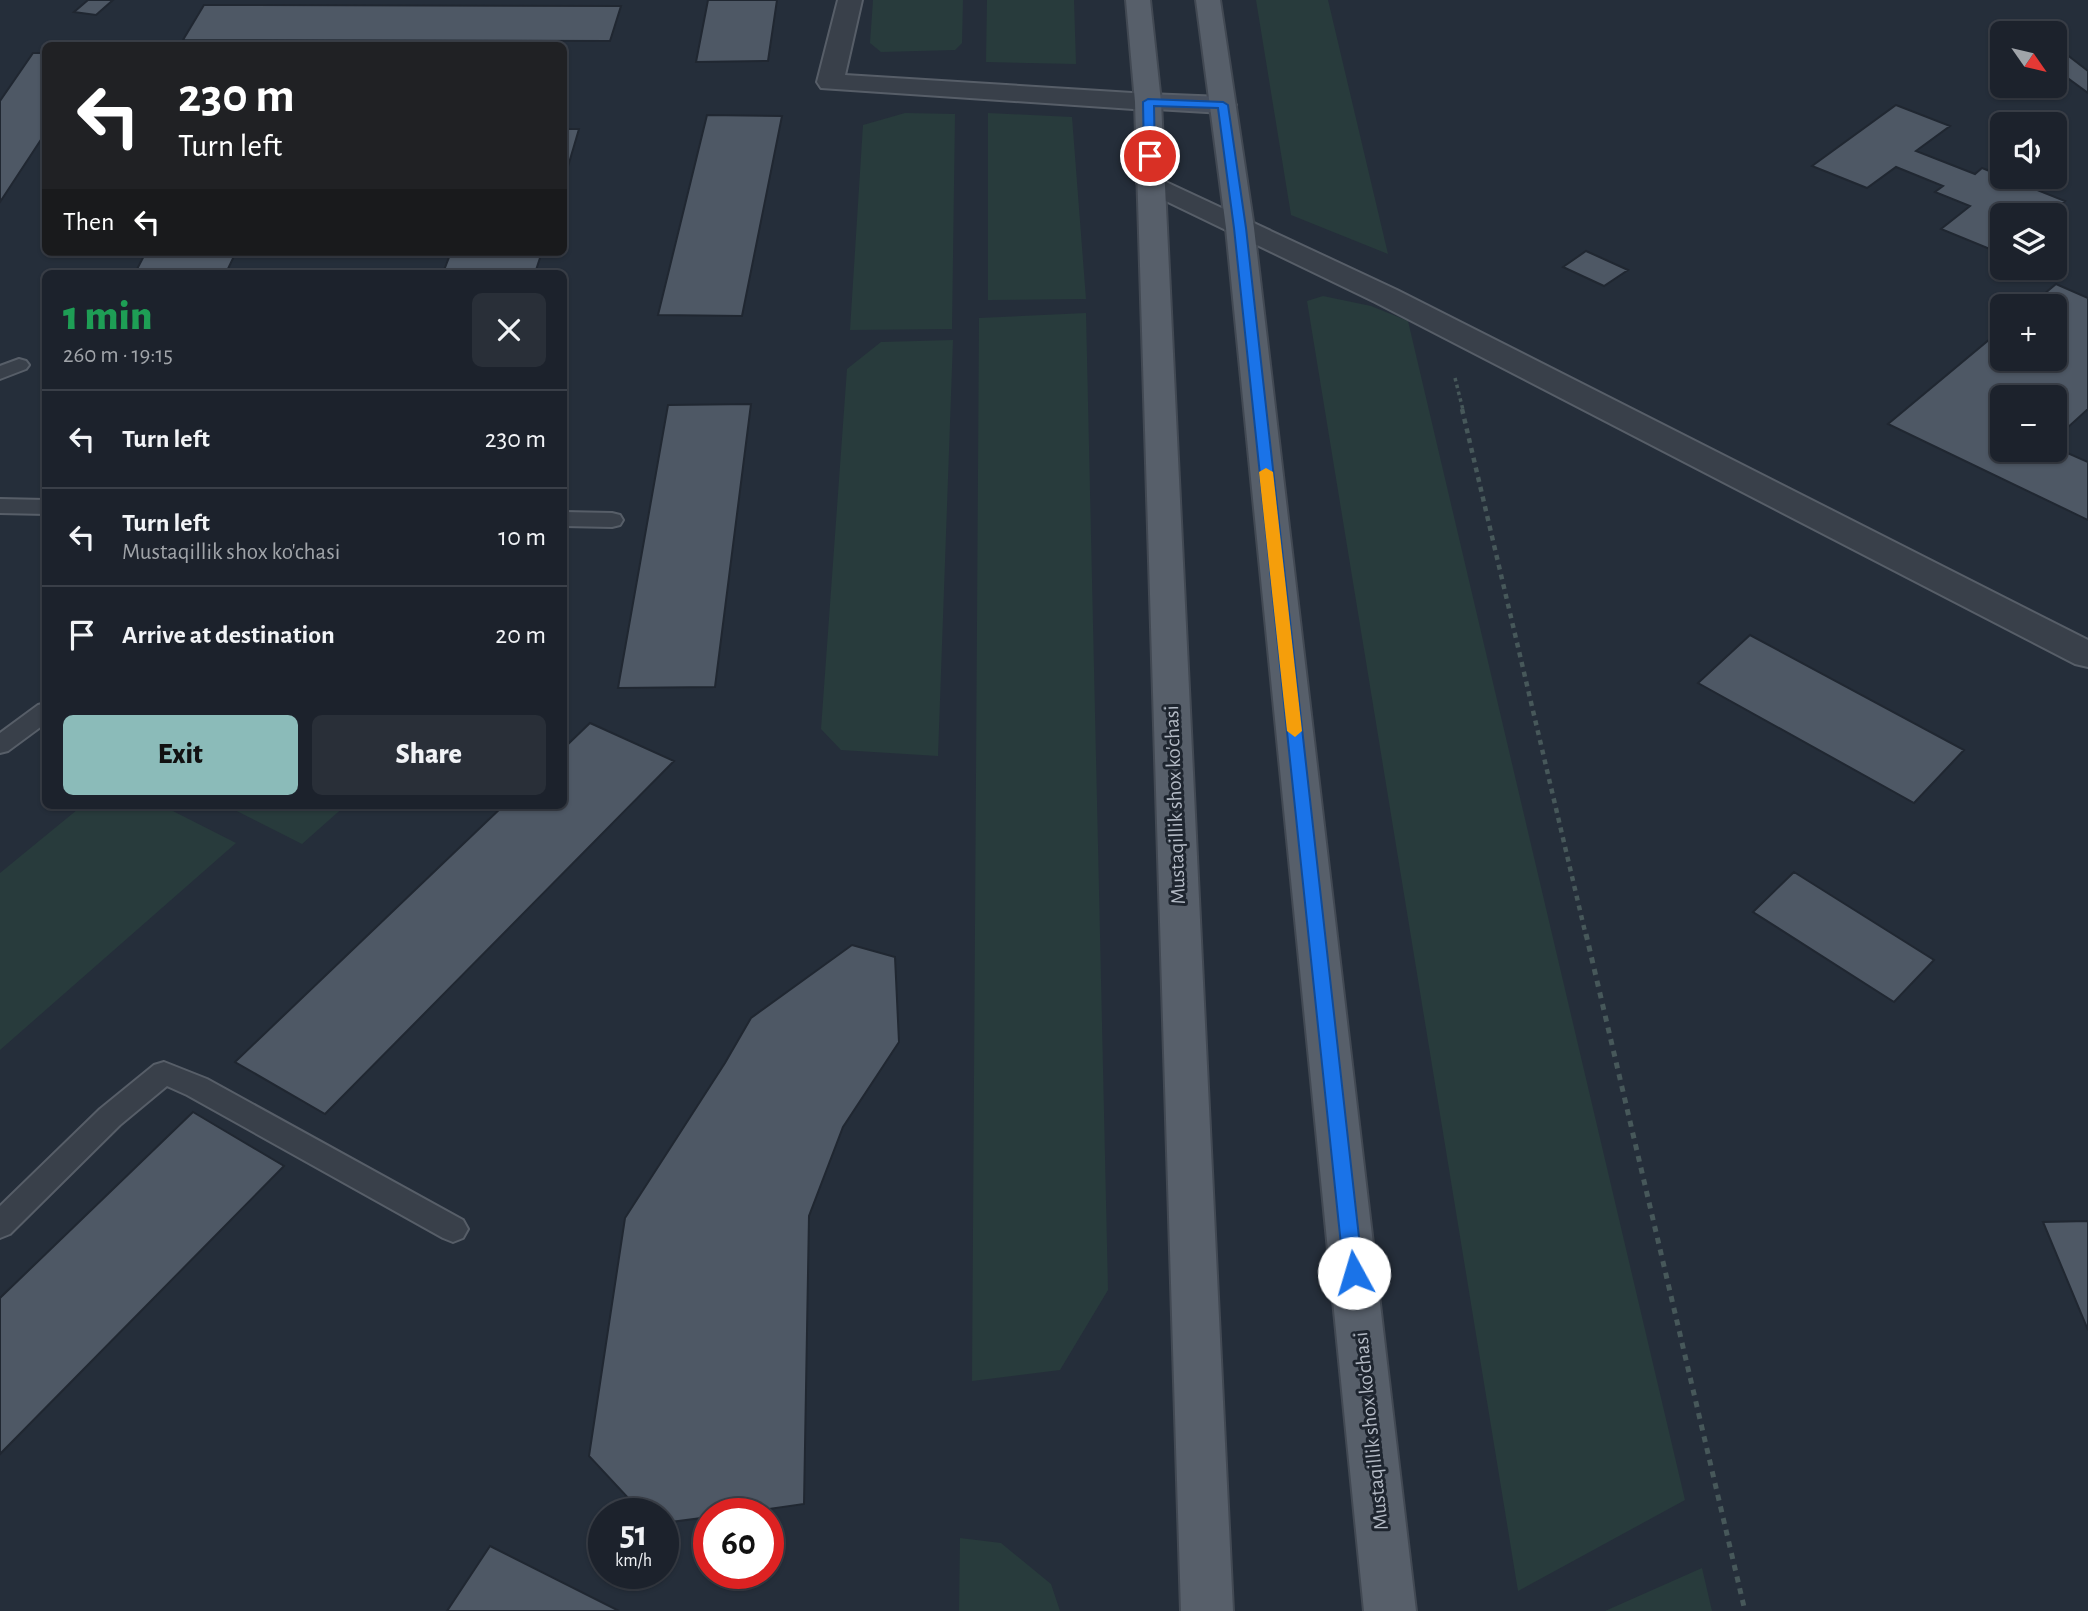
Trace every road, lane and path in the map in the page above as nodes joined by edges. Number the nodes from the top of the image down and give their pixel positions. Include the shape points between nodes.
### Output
1 (850, 0) edge
2 (1138, 0) edge
3 (1208, 0) edge
4 (1148, 102) junction
5 (1223, 105) junction
6 (1151, 183) junction
7 (1240, 228) junction
8 (1443, 326) junction
9 (0, 506) edge
10 (42, 507) edge
11 (567, 519) edge
12 (612, 520) dead end
13 (2088, 655) edge
14 (42, 714) edge
15 (0, 745) edge
16 (0, 1225) edge
17 (453, 1228) dead end
18 (1207, 1611) edge
19 (1390, 1611) edge
20 (1745, 1611) edge

1 - 4 street via 830,82
2 - 4 main road, Mustaqillik shox ko'chasi
3 - 5 main road, Mustaqillik shox ko'chasi
4 - 5 main road
4 - 6 main road, Mustaqillik shox ko'chasi
5 - 7 main road, Mustaqillik shox ko'chasi
6 - 7 street
6 - 18 main road, Mustaqillik shox ko'chasi
7 - 8 street
7 - 19 main road, Mustaqillik shox ko'chasi
8 - 13 street
8 - 20 path
9 - 10 lane
11 - 12 lane
14 - 15 lane
16 - 17 lane via 110,1117 164,1073

